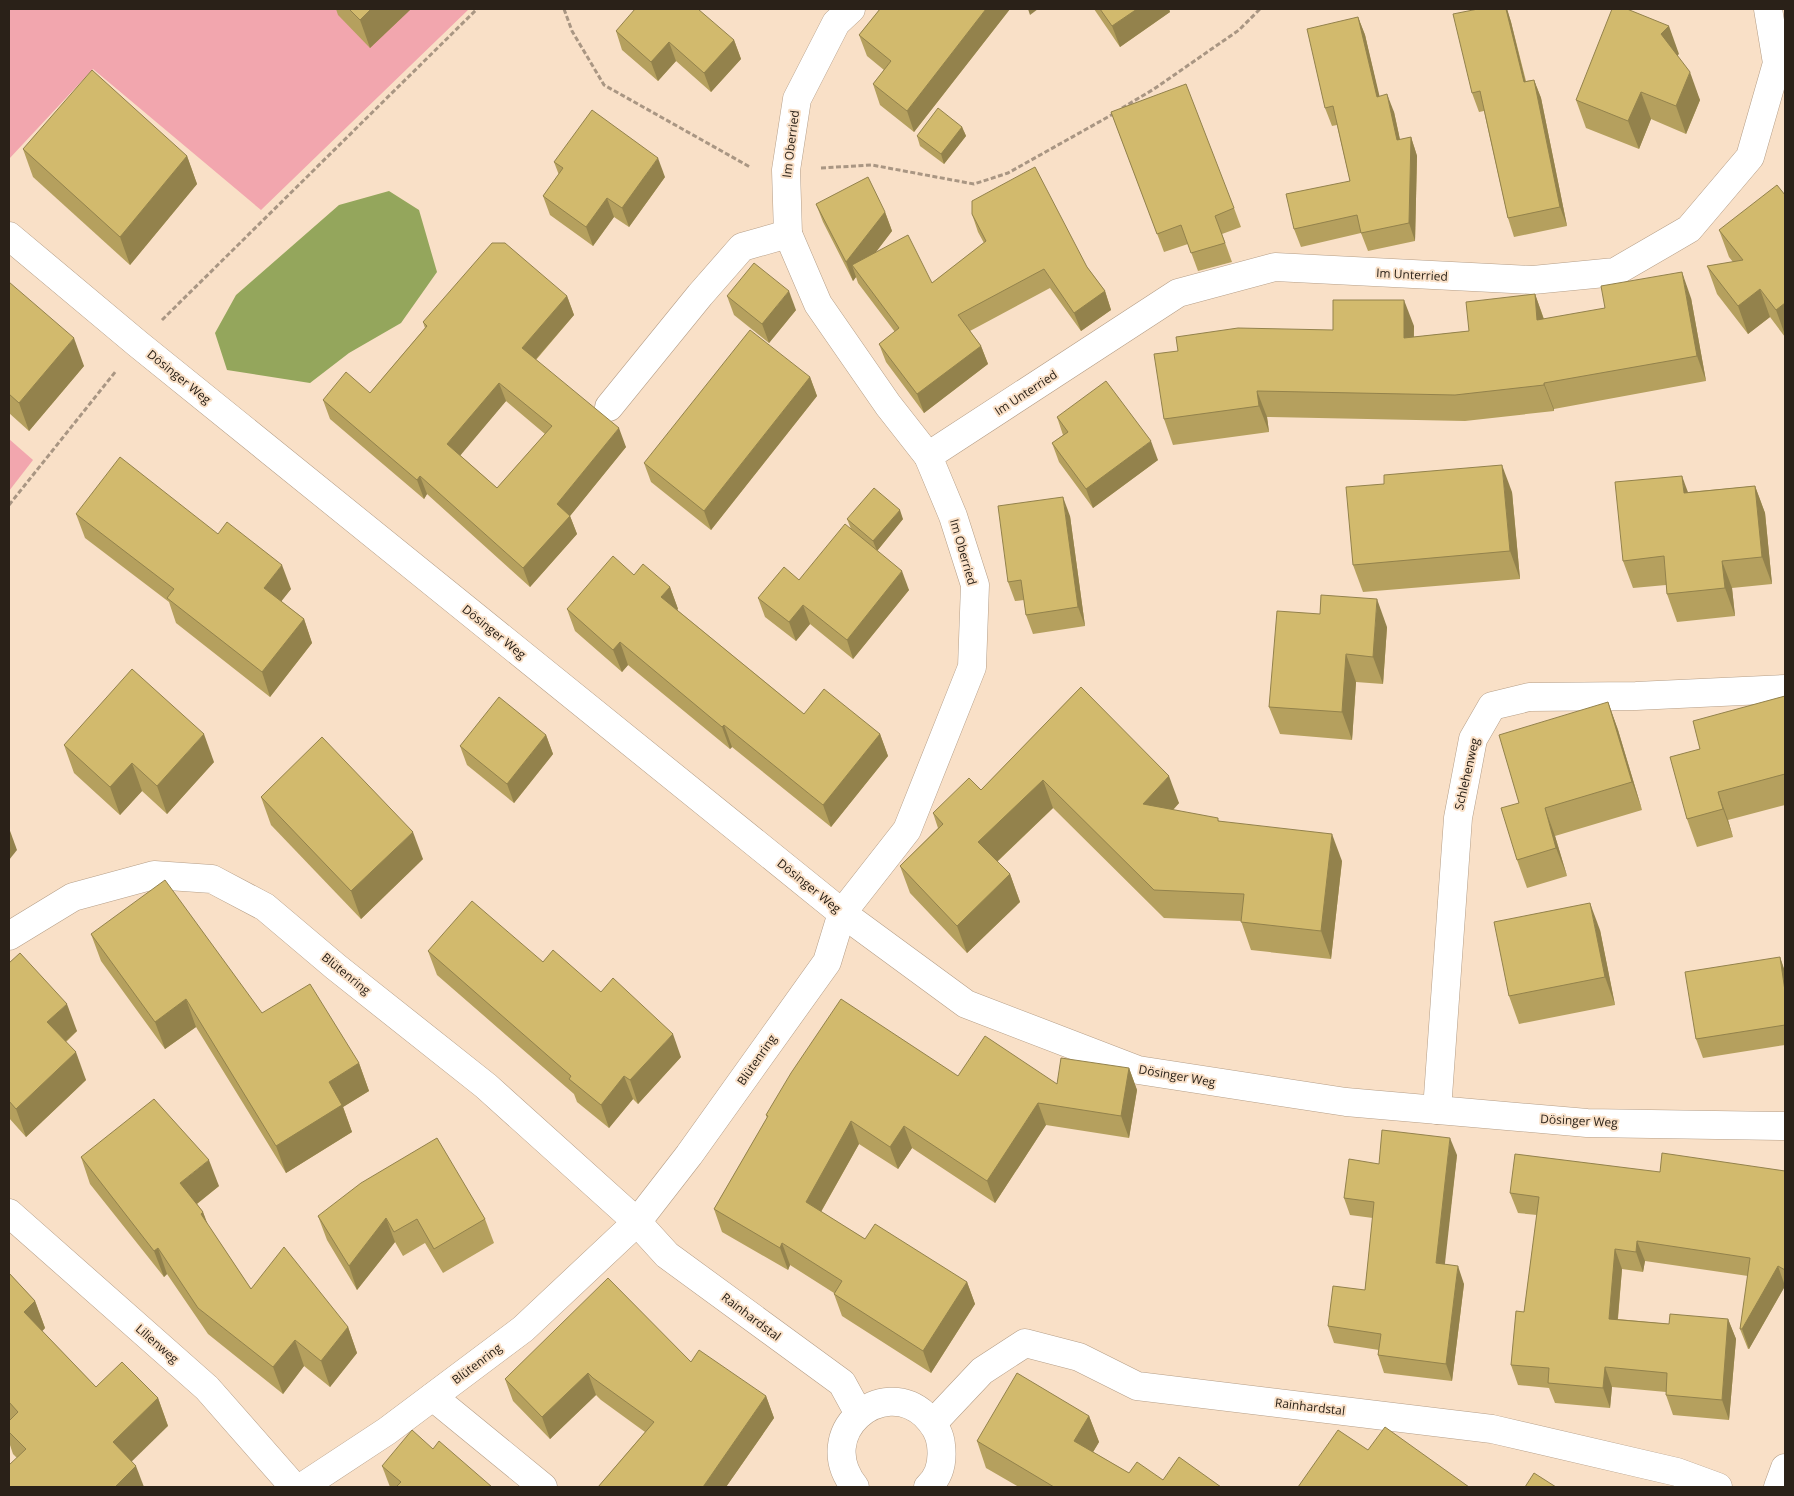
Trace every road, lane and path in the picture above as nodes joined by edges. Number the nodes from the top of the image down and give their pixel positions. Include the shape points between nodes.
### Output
1 (477, 9) edge
2 (564, 9) edge
3 (851, 9) edge
4 (1260, 9) edge
5 (1768, 9) edge
6 (786, 170) junction
7 (788, 234) junction
8 (9, 236) edge
9 (138, 344) junction
10 (610, 407) dead end
11 (928, 456) junction
12 (9, 505) edge
13 (1785, 689) edge
14 (842, 913) junction
15 (9, 936) edge
16 (1437, 1110) junction
17 (1785, 1126) edge
18 (9, 1213) edge
19 (637, 1222) junction
20 (432, 1397) junction
21 (859, 1414) junction
22 (933, 1423) junction
23 (1785, 1468) edge
24 (294, 1487) edge
25 (302, 1487) edge
26 (543, 1487) edge
27 (855, 1487) edge
28 (928, 1487) edge
29 (1718, 1487) edge
30 (1778, 1487) edge

1 - 9 path
2 - 6 path via 572,32 604,85 752,169
3 - 6 street, Im Oberried via 836,23 797,100
4 - 6 path via 1239,30 1154,89 1008,173 974,184 872,165
5 - 11 street, Im Unterried via 1777,63 1750,156 1689,229 1615,272 1533,280 1274,267 1255,272 1178,293
6 - 7 street, Im Oberried
7 - 10 street via 742,247
7 - 11 street, Im Oberried via 818,304 888,405
8 - 9 street, Dösinger Weg
9 - 12 path
9 - 14 street, Dösinger Weg
11 - 14 street, Im Oberried via 953,516 975,585 972,667 907,830
13 - 16 street, Schlehenweg via 1529,697 1492,706 1473,739 1458,818
14 - 16 street, Dösinger Weg via 966,1004 1138,1070 1346,1102
14 - 19 street, Blütenring via 827,962
15 - 19 street, Blütenring via 73,897 154,875 212,879 265,908 486,1086
16 - 17 street, Dösinger Weg via 1587,1123
18 - 24 street, Lilienweg via 207,1388
19 - 20 street, Blütenring via 523,1329
19 - 21 street, Rainhardstal via 668,1254 842,1383
20 - 25 street, Blütenring
20 - 26 street
21 - 22 street via 874,1405 890,1402 906,1404 921,1411
21 - 27 street via 848,1427 842,1443 847,1477
22 - 28 street via 940,1437 942,1453 940,1469
22 - 29 street, Rainhardstal via 982,1371 1025,1343 1079,1357 1137,1386 1492,1429 1677,1472
23 - 30 street

